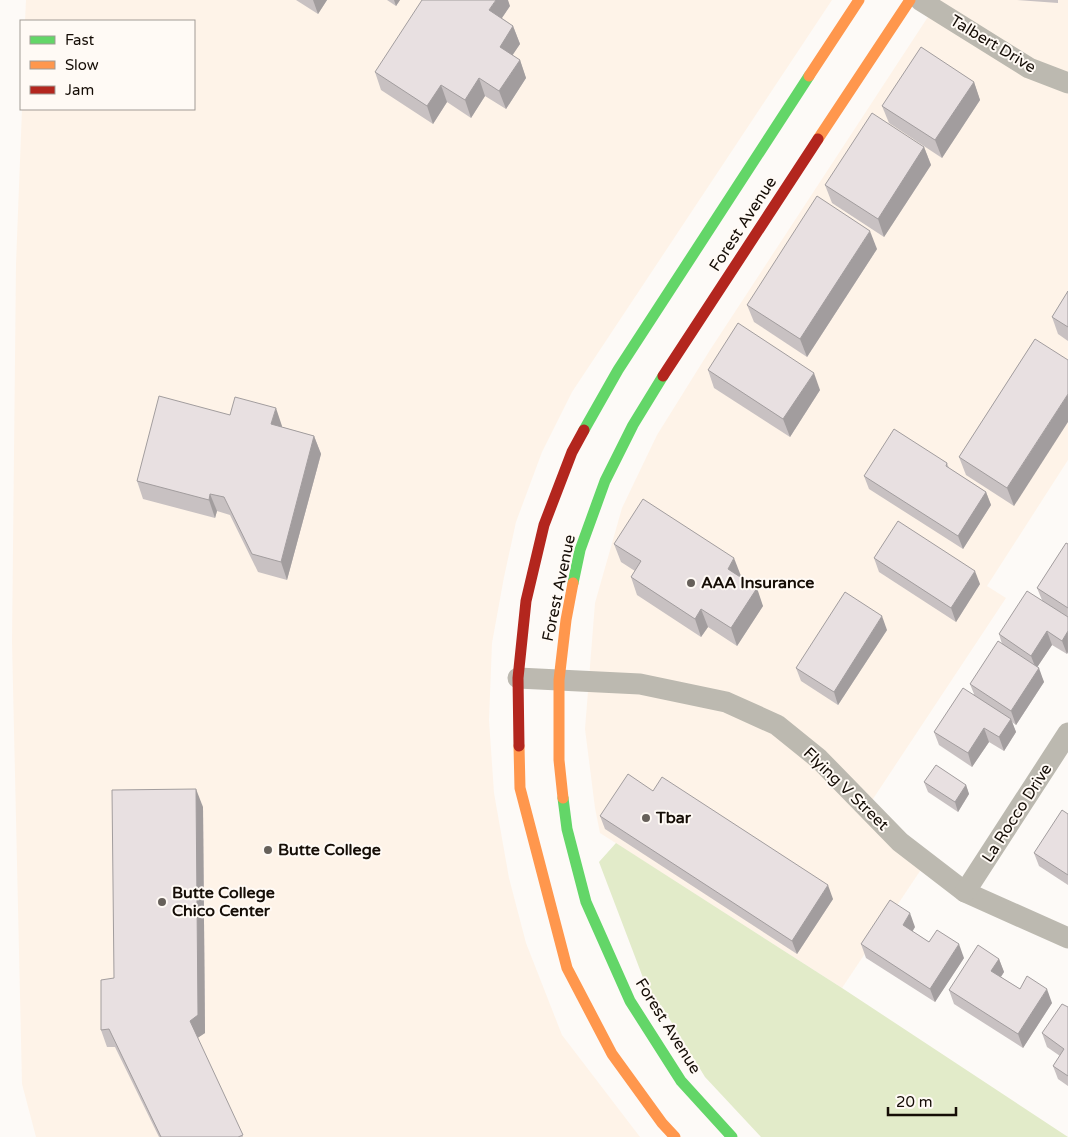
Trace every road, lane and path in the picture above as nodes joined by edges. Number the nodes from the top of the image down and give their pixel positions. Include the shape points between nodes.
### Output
1 (859, 0) edge
2 (910, 0) edge
3 (920, 0) edge
4 (1068, 83) edge
5 (518, 678) junction
6 (559, 680) junction
7 (1068, 733) edge
8 (965, 892) junction
9 (1068, 938) edge
10 (675, 1137) edge
11 (732, 1137) edge

1 - 5 street, Forest Avenue via 618,370 572,452 544,525 526,601
2 - 6 street, Forest Avenue via 633,425 605,481 580,550 566,620
3 - 4 street, Talbert Drive via 1029,68
5 - 6 street, Flying V Street
5 - 10 street, Forest Avenue via 520,788 567,968 612,1054
6 - 8 street, Flying V Street via 640,684 726,702 777,725 819,759 900,842
6 - 11 street, Forest Avenue via 559,760 567,829 586,902 630,1002 681,1081
7 - 8 street, La Rocco Drive
8 - 9 street, Flying V Street

